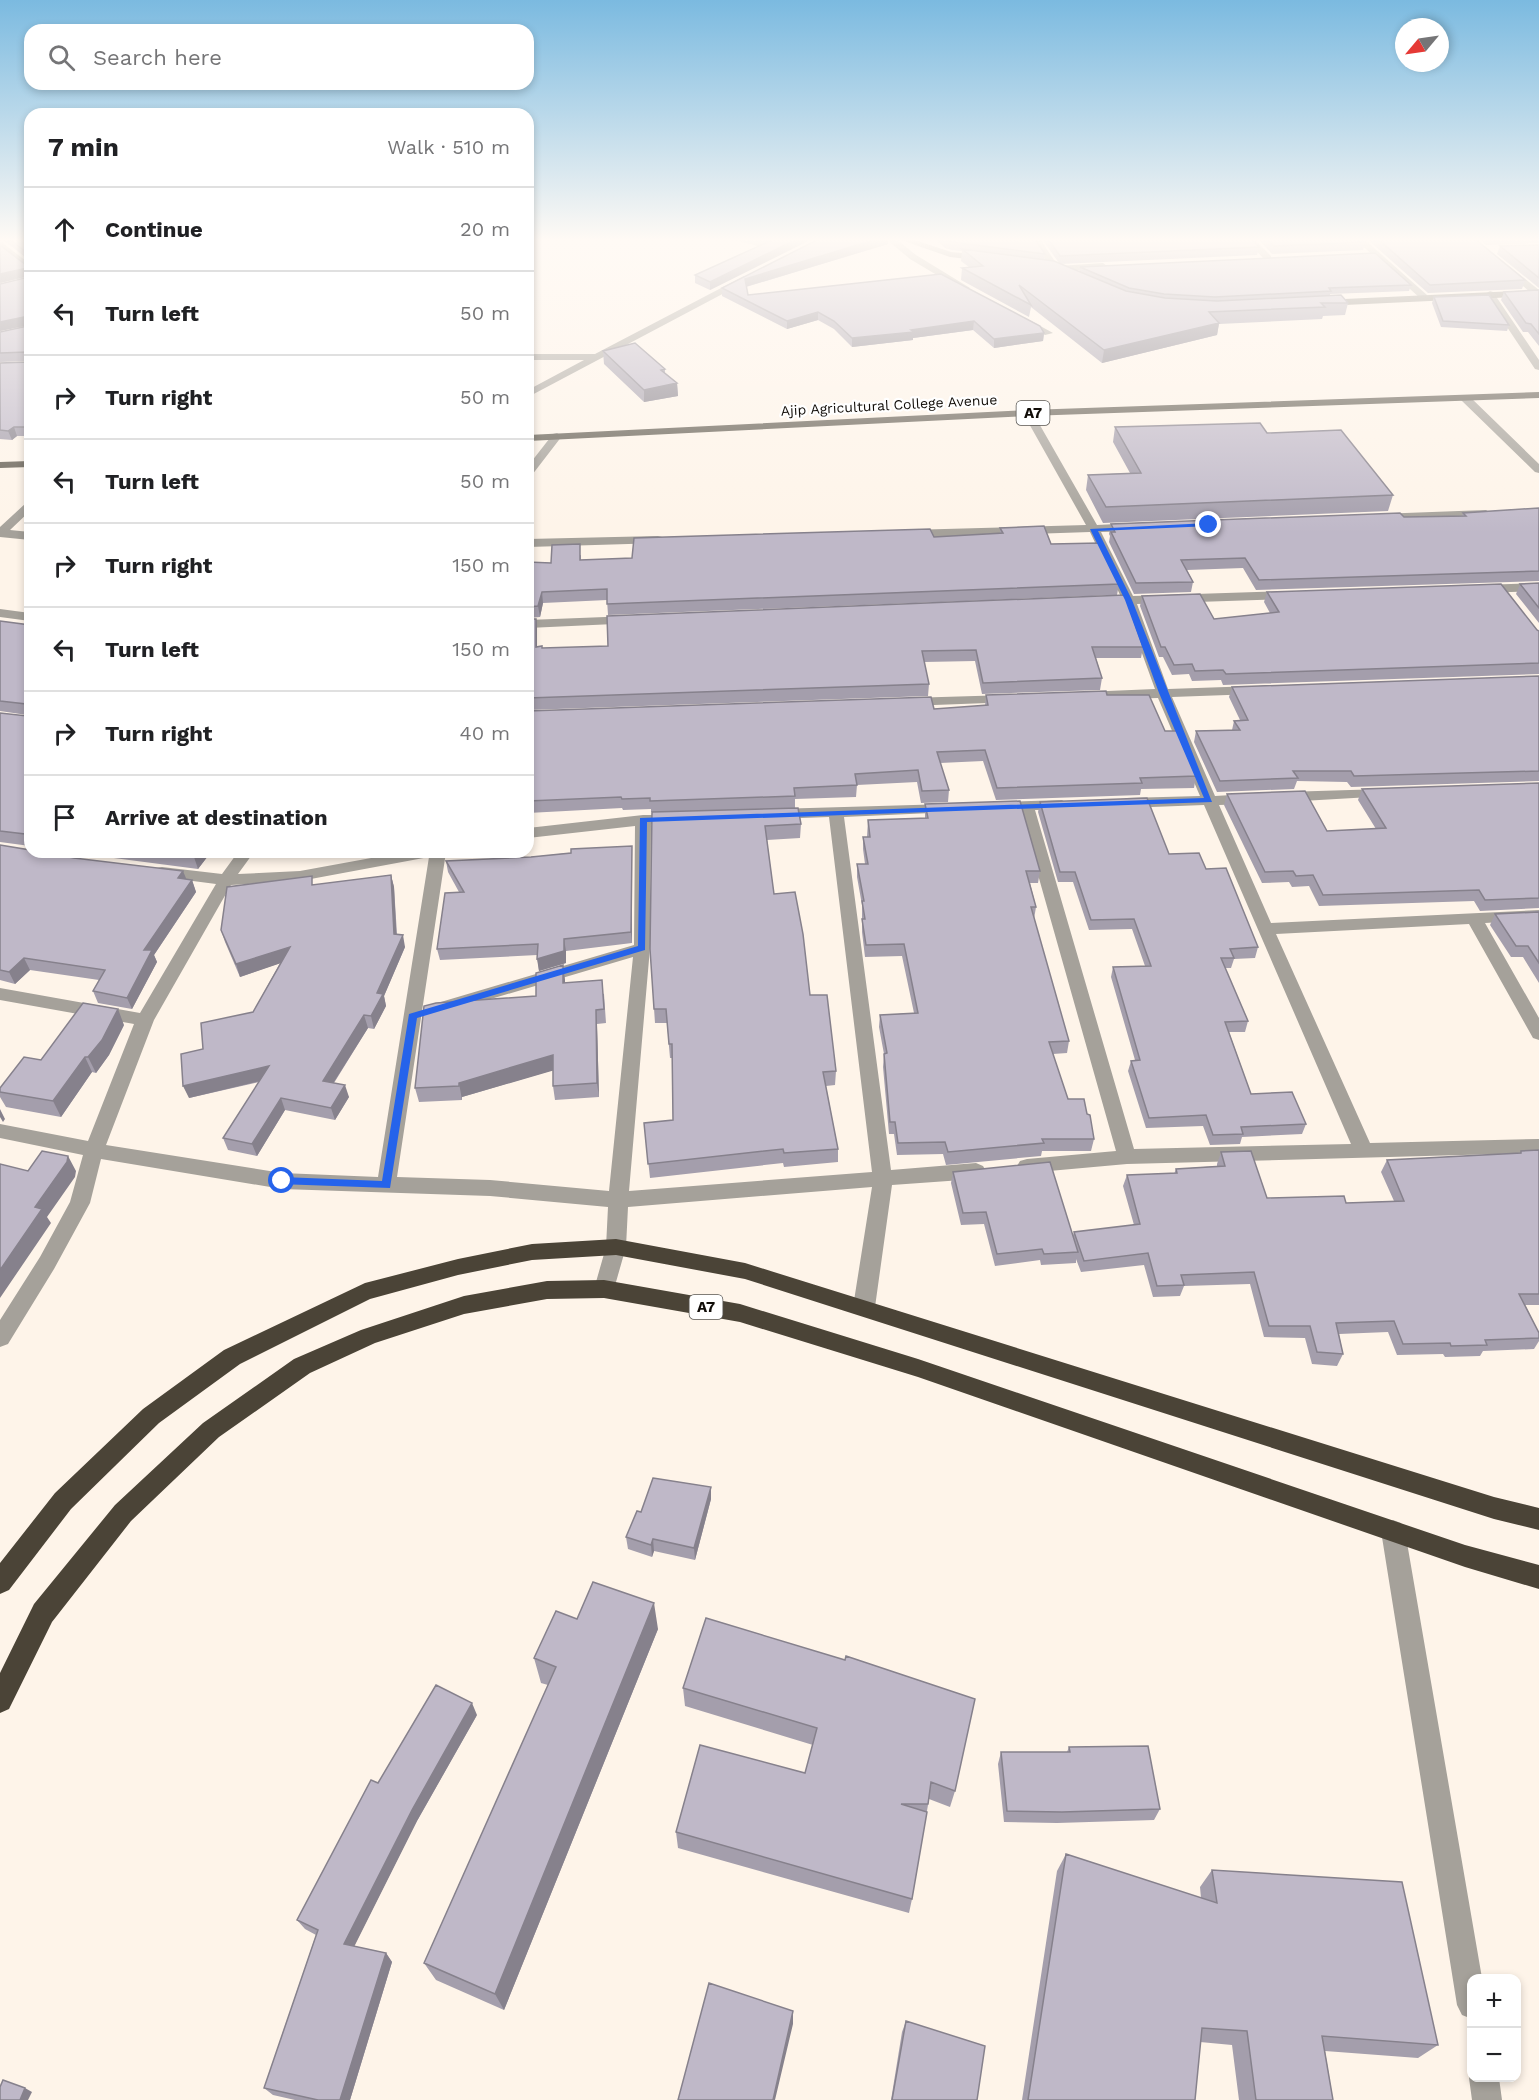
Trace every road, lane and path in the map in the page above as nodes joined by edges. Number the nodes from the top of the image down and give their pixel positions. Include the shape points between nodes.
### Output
1 (635, 337) edge
2 (1519, 337) edge
3 (534, 357) edge
4 (598, 357) junction
5 (1539, 367) edge
6 (534, 391) edge
7 (1539, 395) edge
8 (1465, 398) junction
9 (1028, 413) junction
10 (556, 436) junction
11 (534, 438) edge
12 (24, 464) edge
13 (0, 465) edge
14 (534, 465) edge
15 (1539, 470) edge
16 (24, 511) edge
17 (1504, 513) edge
18 (1365, 519) edge
19 (1151, 527) edge
20 (1094, 529) junction
21 (0, 533) edge
22 (893, 534) edge
23 (24, 535) edge
24 (669, 540) edge
25 (534, 543) edge
26 (1539, 587) edge
27 (1467, 590) edge
28 (1304, 595) edge
29 (1129, 600) junction
30 (1093, 602) edge
31 (2, 616) edge
32 (24, 617) edge
33 (646, 619) edge
34 (534, 624) edge
35 (1269, 689) edge
36 (1163, 693) junction
37 (1067, 697) edge
38 (1019, 698) edge
39 (899, 703) edge
40 (1397, 793) edge
41 (1209, 800) junction
42 (1106, 804) edge
43 (1072, 805) edge
44 (1026, 806) junction
45 (836, 812) junction
46 (757, 815) edge
47 (689, 818) edge
48 (643, 819) junction
49 (534, 832) edge
50 (242, 858) edge
51 (398, 858) edge
52 (437, 858) edge
53 (147, 870) edge
54 (226, 880) junction
55 (1539, 915) edge
56 (1474, 918) junction
57 (1266, 929) junction
58 (642, 948) junction
59 (0, 994) edge
60 (412, 1016) junction
61 (145, 1020) junction
62 (1539, 1034) edge
63 (0, 1131) edge
64 (1539, 1146) edge
65 (94, 1150) junction
66 (1363, 1150) junction
67 (1127, 1157) junction
68 (883, 1180) junction
69 (386, 1185) junction
70 (618, 1200) junction
71 (616, 1247) junction
72 (604, 1289) junction
73 (864, 1307) junction
74 (0, 1338) edge
75 (1539, 1519) edge
76 (1393, 1531) junction
77 (1539, 1576) edge
78 (0, 1582) edge
79 (0, 1700) edge
80 (1467, 1975) edge
81 (1485, 2082) edge
82 (1487, 2100) edge

1 - 4 street
2 - 5 street
3 - 4 street
4 - 6 street
7 - 8 main road, Ajip Agricultural College Avenue / A7
8 - 9 main road, Ajip Agricultural College Avenue / A7
8 - 15 street
9 - 10 main road, Ajip Agricultural College Avenue / A7
9 - 20 street
10 - 11 main road, Ajip Agricultural College Avenue / A7
10 - 14 street
12 - 13 main road
16 - 21 street
17 - 18 street
19 - 20 street
20 - 22 street
20 - 29 street
21 - 23 street
24 - 25 street
26 - 27 street via 1506,593
28 - 29 street
29 - 30 street
29 - 36 street
31 - 32 street
33 - 34 street
35 - 36 street
36 - 37 street
36 - 41 street
38 - 39 street
40 - 41 street
41 - 42 street
41 - 57 street
43 - 44 street
44 - 45 street
44 - 67 street
45 - 46 street
45 - 68 street
47 - 48 street
48 - 49 street
48 - 58 street
50 - 54 street
51 - 54 street via 300,876
52 - 60 street
53 - 54 street
54 - 61 street
55 - 56 street
56 - 57 street
56 - 62 street
57 - 66 street
58 - 60 street
58 - 70 street
59 - 61 street
60 - 69 street
61 - 65 street
63 - 65 street
64 - 66 street
65 - 69 street via 282,1181
65 - 74 street via 80,1203
66 - 67 street
67 - 68 street
68 - 70 street
68 - 73 street
69 - 70 street via 490,1188
70 - 71 street
71 - 72 street
71 - 73 highway via 745,1271
71 - 78 highway via 532,1252 365,1292 232,1357 152,1416 63,1501
72 - 76 highway, A7 via 740,1313 918,1368
72 - 79 highway, A7 via 547,1290 464,1305 369,1336 302,1366 211,1430 123,1513 43,1613
73 - 75 highway
76 - 77 highway, A7
76 - 80 street
81 - 82 street

